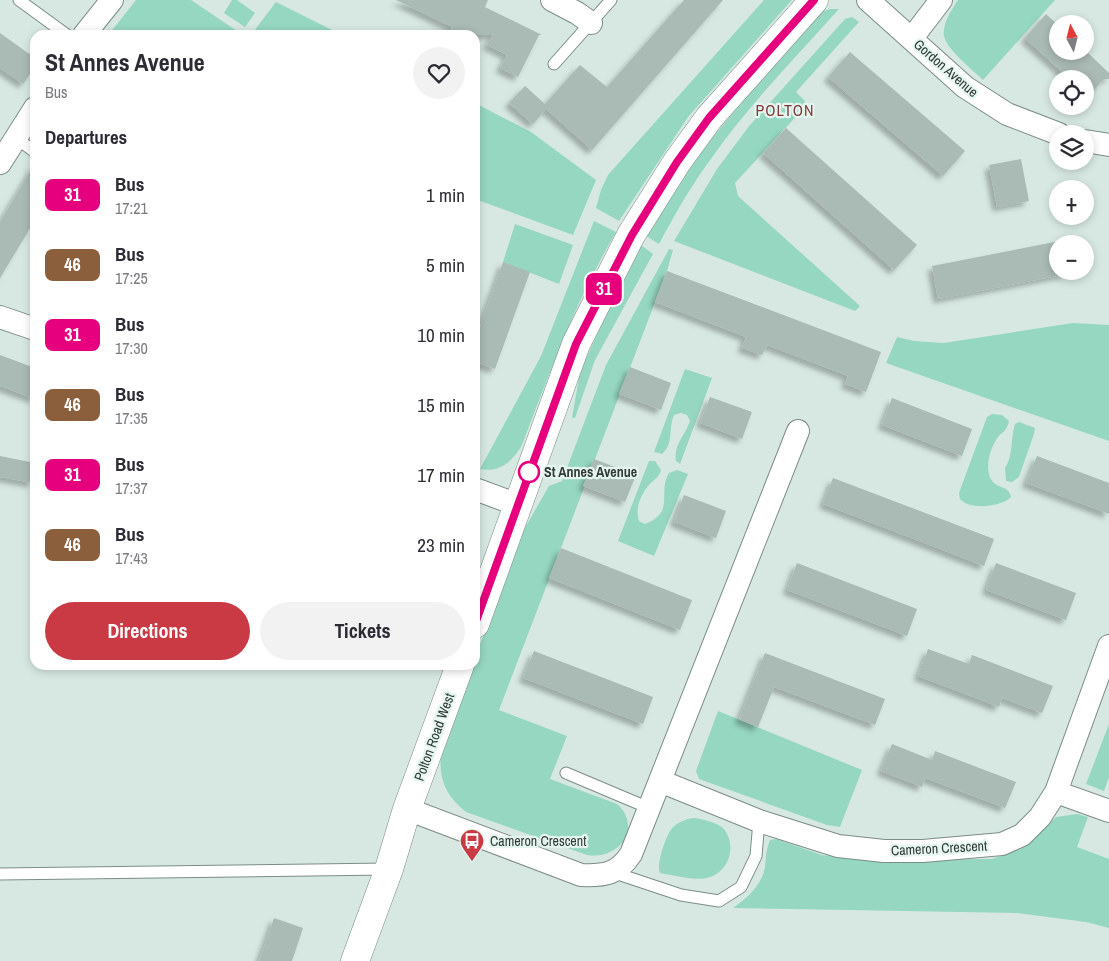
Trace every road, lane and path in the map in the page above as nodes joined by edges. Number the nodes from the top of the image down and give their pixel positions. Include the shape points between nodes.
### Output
1 (19, 0) edge
2 (112, 0) edge
3 (552, 0) edge
4 (611, 0) edge
5 (814, 0) edge
6 (868, 0) edge
7 (941, 0) edge
8 (591, 23) junction
9 (60, 30) edge
10 (88, 30) edge
11 (912, 38) junction
12 (554, 64) dead end
13 (30, 116) edge
14 (1049, 130) edge
15 (16, 138) junction
16 (1094, 142) edge
17 (1109, 145) edge
18 (30, 148) edge
19 (0, 163) edge
20 (0, 317) edge
21 (30, 327) edge
22 (798, 431) dead end
23 (480, 491) edge
24 (518, 505) junction
25 (480, 610) edge
26 (1109, 646) edge
27 (458, 670) edge
28 (566, 773) dead end
29 (660, 781) junction
30 (1056, 792) junction
31 (649, 808) junction
32 (407, 809) junction
33 (1109, 812) edge
34 (759, 821) junction
35 (389, 869) junction
36 (612, 872) junction
37 (0, 874) edge
38 (355, 961) edge

1 - 9 lane
2 - 10 street
3 - 8 street
4 - 8 lane
5 - 24 street via 709,118 677,162 632,235 576,344
6 - 11 street, Gordon Avenue
7 - 11 street
8 - 12 lane
11 - 14 street, Gordon Avenue via 965,88 1007,114
13 - 15 street
15 - 18 lane
15 - 19 street
16 - 17 street
20 - 21 street
22 - 29 street
23 - 24 street
24 - 25 street
26 - 30 street, Cameron Crescent
27 - 32 street, Polton Road West
28 - 31 lane
29 - 31 street
29 - 34 street, Cameron Crescent
30 - 33 street
30 - 34 street, Cameron Crescent via 1022,835 1002,844 962,848 884,851 838,846
31 - 36 street via 631,854 624,865
32 - 35 street, Polton Road West
32 - 36 street via 581,875 597,876
34 - 36 lane via 756,856 742,887 719,901 681,894
35 - 37 lane
35 - 38 street, Polton Road West

